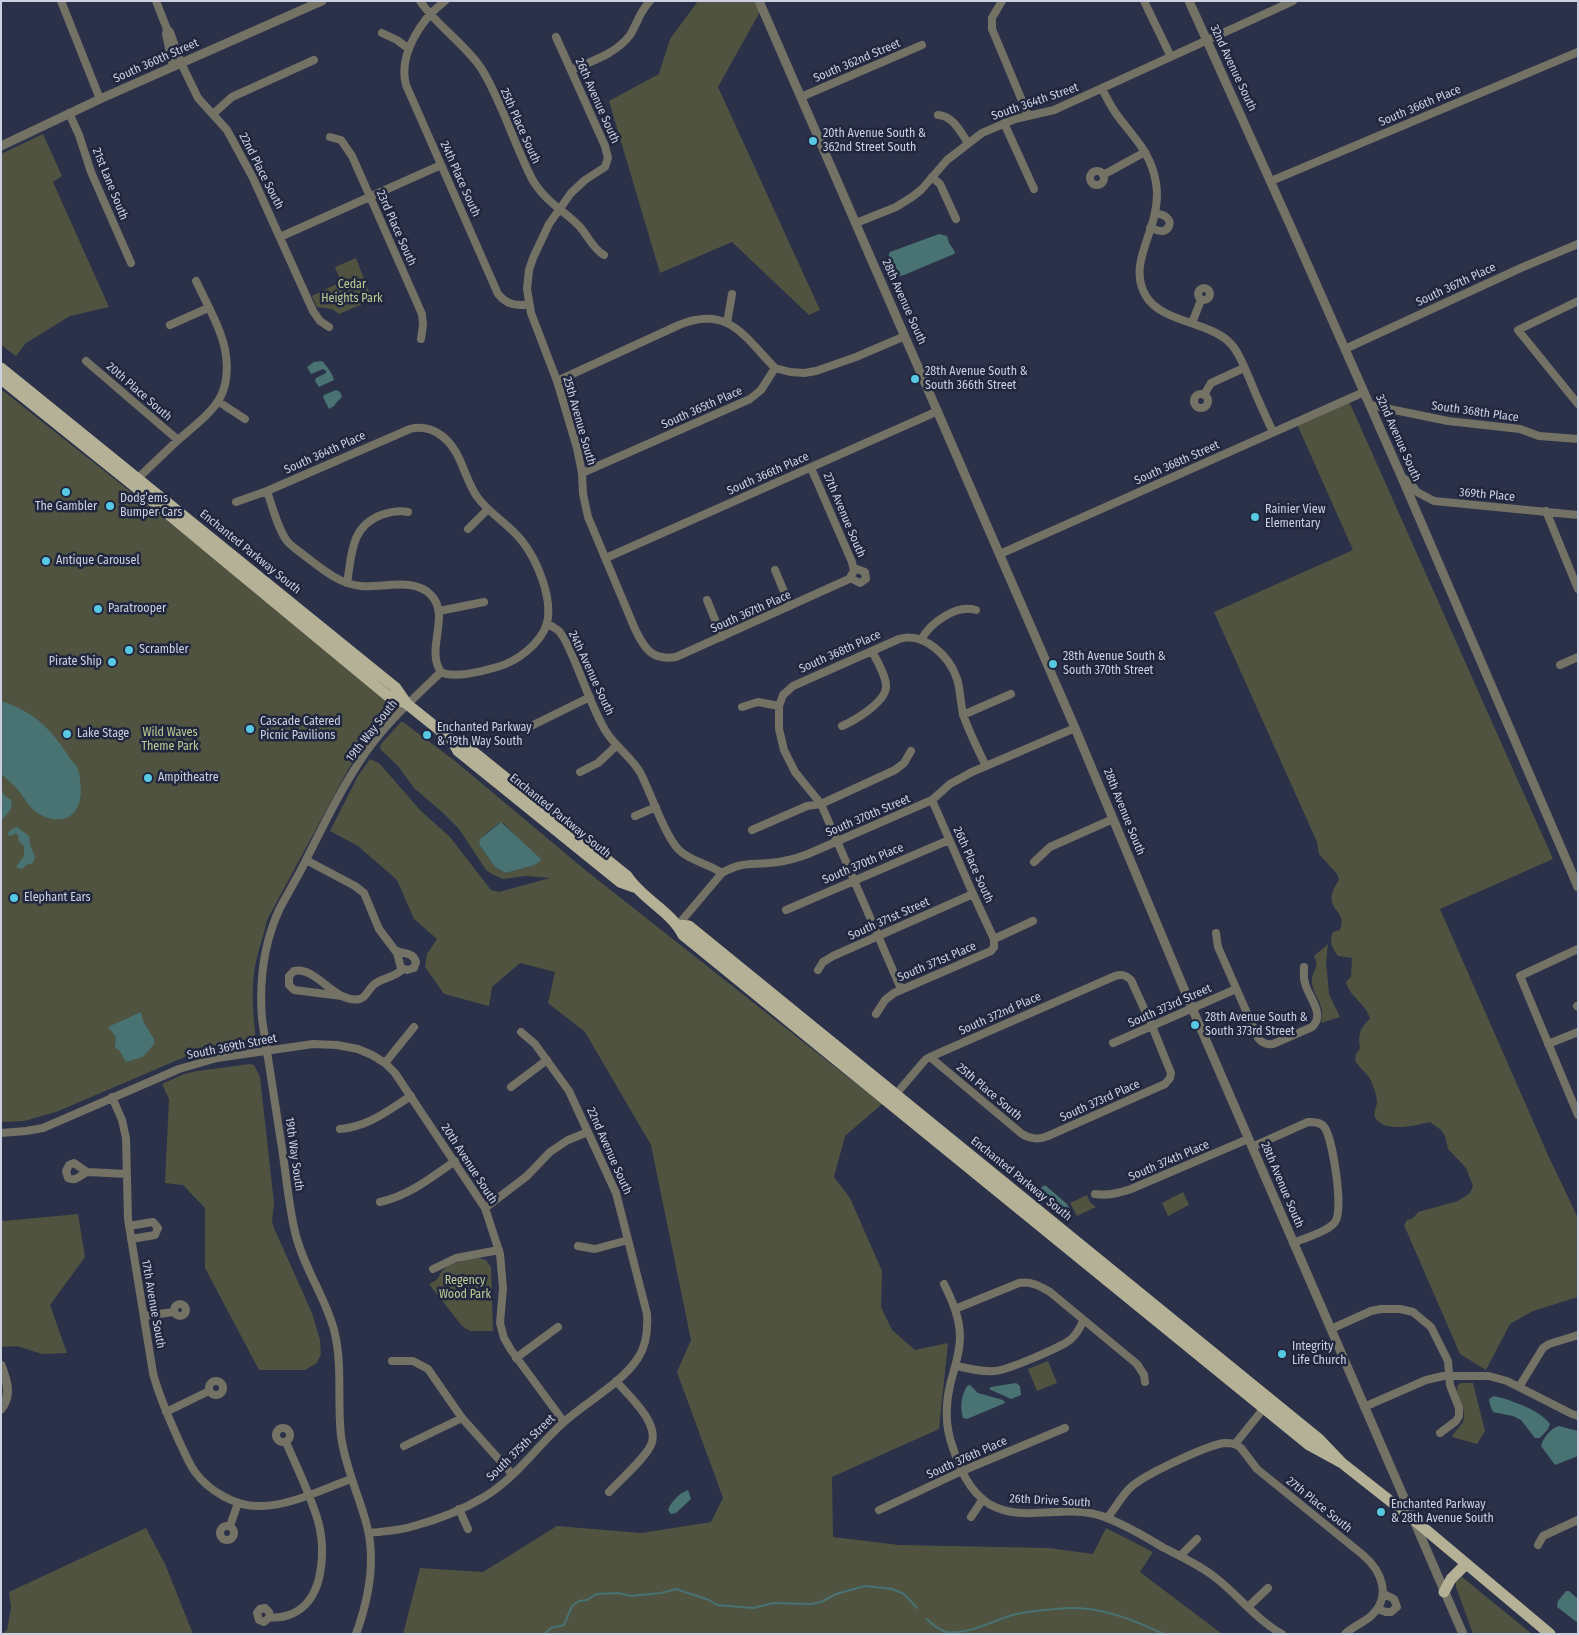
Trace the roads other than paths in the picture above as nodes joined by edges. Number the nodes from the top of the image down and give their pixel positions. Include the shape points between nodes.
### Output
1 (61, 1) edge
2 (156, 1) edge
3 (322, 1) edge
4 (420, 1) edge
5 (445, 1) edge
6 (650, 1) edge
7 (759, 1) edge
8 (1002, 1) edge
9 (1144, 1) edge
10 (1190, 1) edge
11 (1293, 1) edge
12 (430, 15) junction
13 (382, 33) dead end
14 (556, 37) dead end
15 (1206, 40) junction
16 (922, 45) dead end
17 (409, 49) junction
18 (1578, 52) edge
19 (1170, 57) junction
20 (314, 60) dead end
21 (177, 65) junction
22 (571, 70) junction
23 (1102, 89) junction
24 (801, 97) junction
25 (100, 99) junction
26 (69, 113) junction
27 (213, 114) junction
28 (938, 115) dead end
29 (1028, 115) junction
30 (1004, 123) junction
31 (330, 137) dead end
32 (968, 143) junction
33 (1, 146) edge
34 (1145, 152) junction
35 (441, 165) junction
36 (598, 172) joint
37 (1103, 175) dead end
38 (932, 177) junction
39 (1271, 181) junction
40 (1034, 189) dead end
41 (369, 196) junction
42 (559, 209) junction
43 (1155, 214) junction
44 (956, 220) dead end
45 (856, 223) junction
46 (1150, 228) junction
47 (280, 237) junction
48 (1578, 244) edge
49 (604, 255) dead end
50 (131, 263) dead end
51 (196, 281) dead end
52 (732, 294) dead end
53 (1201, 300) dead end
54 (1578, 301) edge
55 (529, 304) junction
56 (208, 308) junction
57 (727, 323) junction
58 (1192, 323) junction
59 (170, 325) dead end
60 (329, 327) dead end
61 (905, 336) junction
62 (421, 339) dead end
63 (1345, 349) junction
64 (86, 361) dead end
65 (1, 368) edge
66 (775, 368) junction
67 (1244, 368) junction
68 (1, 380) edge
69 (556, 381) junction
70 (1364, 392) junction
71 (1204, 395) dead end
72 (219, 402) junction
73 (1578, 404) edge
74 (1370, 405) junction
75 (938, 411) junction
76 (245, 419) dead end
77 (1273, 432) junction
78 (1578, 439) edge
79 (178, 440) junction
80 (100, 459) junction
81 (811, 468) junction
82 (582, 473) junction
83 (138, 478) junction
84 (1402, 478) junction
85 (267, 491) junction
86 (236, 502) dead end
87 (488, 509) junction
88 (1546, 511) junction
89 (408, 512) dead end
90 (1578, 515) edge
91 (468, 529) dead end
92 (1000, 554) junction
93 (606, 558) junction
94 (775, 570) dead end
95 (852, 572) joint
96 (347, 583) junction
97 (1578, 589) edge
98 (707, 600) dead end
99 (484, 602) dead end
100 (790, 606) junction
101 (976, 610) dead end
102 (440, 611) junction
103 (547, 623) junction
104 (722, 637) junction
105 (921, 640) junction
106 (872, 651) junction
107 (651, 653) joint
108 (1578, 657) edge
109 (1560, 665) dead end
110 (441, 672) junction
111 (1010, 694) dead end
112 (590, 697) junction
113 (407, 704) junction
114 (779, 706) junction
115 (742, 707) dead end
116 (963, 715) junction
117 (842, 726) dead end
118 (1076, 728) junction
119 (525, 729) dead end
120 (616, 746) junction
121 (911, 751) dead end
122 (986, 766) junction
123 (580, 772) dead end
124 (932, 800) junction
125 (822, 804) junction
126 (656, 807) junction
127 (635, 816) dead end
128 (1113, 820) junction
129 (752, 830) dead end
130 (949, 840) junction
131 (838, 841) junction
132 (306, 860) junction
133 (1034, 862) dead end
134 (722, 873) junction
135 (855, 880) junction
136 (1578, 887) edge
137 (972, 894) junction
138 (786, 910) dead end
139 (1033, 921) dead end
140 (678, 925) junction
141 (1216, 933) dead end
142 (878, 936) junction
143 (994, 939) junction
144 (1578, 949) edge
145 (395, 950) junction
146 (1304, 967) dead end
147 (403, 970) junction
148 (818, 970) dead end
149 (901, 989) junction
150 (1236, 989) junction
151 (342, 996) junction
152 (1192, 1008) junction
153 (876, 1014) dead end
154 (1152, 1026) junction
155 (414, 1027) dead end
156 (521, 1032) dead end
157 (1578, 1032) edge
158 (1113, 1043) dead end
159 (1548, 1044) junction
160 (268, 1051) junction
161 (930, 1057) junction
162 (547, 1060) junction
163 (385, 1063) junction
164 (511, 1087) dead end
165 (896, 1094) junction
166 (411, 1096) junction
167 (112, 1097) junction
168 (1577, 1112) edge
169 (340, 1129) dead end
170 (588, 1132) junction
171 (1, 1133) edge
172 (1036, 1139) joint
173 (1250, 1143) junction
174 (949, 1145) junction
175 (455, 1161) junction
176 (87, 1172) dead end
177 (127, 1174) junction
178 (1095, 1194) dead end
179 (380, 1202) dead end
180 (485, 1208) junction
181 (129, 1226) junction
182 (131, 1239) junction
183 (628, 1240) junction
184 (1294, 1243) junction
185 (578, 1246) dead end
186 (499, 1250) junction
187 (432, 1269) dead end
188 (944, 1284) dead end
189 (955, 1309) junction
190 (173, 1312) dead end
191 (144, 1316) junction
192 (1083, 1321) junction
193 (648, 1325) joint
194 (558, 1327) dead end
195 (1331, 1329) junction
196 (1578, 1334) edge
197 (516, 1358) junction
198 (392, 1361) dead end
199 (1, 1365) edge
200 (956, 1366) junction
201 (1448, 1376) junction
202 (616, 1380) junction
203 (1145, 1382) dead end
204 (1519, 1387) junction
205 (209, 1391) dead end
206 (1364, 1407) junction
207 (1264, 1408) junction
208 (1, 1409) edge
209 (166, 1412) junction
210 (1578, 1416) edge
211 (462, 1418) junction
212 (564, 1422) junction
213 (1065, 1428) dead end
214 (1440, 1433) dead end
215 (286, 1442) dead end
216 (1235, 1444) junction
217 (404, 1446) dead end
218 (1342, 1463) junction
219 (962, 1471) junction
220 (512, 1474) junction
221 (351, 1479) junction
222 (609, 1492) dead end
223 (308, 1495) junction
224 (983, 1499) junction
225 (238, 1503) junction
226 (459, 1509) junction
227 (879, 1510) dead end
228 (971, 1517) dead end
229 (1107, 1518) junction
230 (1413, 1519) junction
231 (1578, 1520) edge
232 (230, 1526) dead end
233 (468, 1529) dead end
234 (369, 1533) junction
235 (1196, 1538) dead end
236 (1538, 1545) dead end
237 (1180, 1556) junction
238 (1466, 1564) junction
239 (1268, 1588) dead end
240 (1383, 1590) junction
241 (1444, 1592) junction
242 (1248, 1607) junction
243 (1378, 1609) junction
244 (270, 1617) dead end
245 (356, 1634) edge
246 (1282, 1634) edge
247 (1345, 1634) edge
248 (1462, 1634) edge
249 (1550, 1634) edge

1 - 25 street
2 - 21 street, 22nd Place South via 170,32
3 - 21 street, South 360th Street
4 - 12 street, 25th Place South
5 - 12 street, 24th Place South
6 - 22 street via 619,47
7 - 24 street, 28th Avenue South
8 - 29 street via 991,25
9 - 19 street
10 - 15 street, 32nd Avenue South
11 - 15 street, South 364th Street
12 - 17 street, 24th Place South
12 - 42 street, 25th Place South via 480,67 533,182
13 - 17 street
14 - 22 street, 26th Avenue South
15 - 19 street, South 364th Street
15 - 39 street, 32nd Avenue South
16 - 24 street, South 362nd Street
17 - 35 street, 24th Place South via 404,67 406,86
18 - 39 street, South 366th Place
19 - 23 street, South 364th Street
20 - 27 street via 232,97
21 - 25 street, South 360th Street
21 - 27 street, 22nd Place South via 200,102
22 - 36 street, 26th Avenue South via 607,153 607,165
23 - 29 street, South 364th Street via 1054,110
23 - 34 street
24 - 45 street, 28th Avenue South
25 - 26 street, South 360th Street
26 - 33 street, South 360th Street
26 - 50 street, 21st Lane South
27 - 47 street, 22nd Place South via 227,130 247,165
28 - 32 street via 950,119
29 - 30 street, South 364th Street
30 - 32 street, South 364th Street
30 - 40 street
31 - 41 street, 23rd Place South via 344,143
32 - 38 street, South 364th Street
34 - 37 street
34 - 43 street via 1156,182
35 - 41 street
35 - 55 street, 24th Place South via 498,294 514,305
36 - 42 street, 25th Avenue South via 574,189
38 - 44 street via 940,184
38 - 45 street, South 364th Street via 904,202
39 - 63 street, 32nd Avenue South
41 - 47 street
41 - 62 street, 23rd Place South via 422,314
42 - 49 street, 25th Place South via 580,226
42 - 55 street, 25th Avenue South via 541,238 529,270
43 - 46 street
43 - 46 street via 1167,218 1170,223 1168,229
45 - 61 street, 28th Avenue South
46 - 58 street via 1140,262 1140,281 1145,296 1156,308
47 - 60 street, 22nd Place South via 313,311
48 - 63 street, South 367th Place
51 - 56 street
52 - 57 street
53 - 58 street
54 - 73 street via 1518,330
55 - 69 street, 25th Avenue South
56 - 59 street
56 - 72 street via 226,356 225,382
57 - 66 street
57 - 69 street via 706,318 687,322
58 - 67 street via 1228,341
61 - 66 street via 816,371 790,372
61 - 75 street, 28th Avenue South
63 - 70 street, 32nd Avenue South
64 - 79 street, 20th Place South
65 - 83 main road, Enchanted Parkway South
66 - 82 street, South 365th Place via 761,390 750,399
67 - 71 street via 1211,383
67 - 77 street
68 - 80 main road, Enchanted Parkway South
69 - 82 street, 25th Avenue South via 576,441
70 - 74 street, 32nd Avenue South
70 - 77 street, South 368th Street
72 - 76 street
72 - 79 street
74 - 78 street, South 368th Place via 1448,421 1520,429 1539,436
74 - 84 street, 32nd Avenue South
75 - 81 street, South 366th Place
75 - 92 street, 28th Avenue South
77 - 92 street, South 368th Street
79 - 83 street
80 - 83 main road via 106,459 133,480
80 - 113 main road, Enchanted Parkway South via 388,696
81 - 93 street, South 366th Place
81 - 95 street, 27th Avenue South via 849,554
82 - 93 street, 25th Avenue South via 588,518
83 - 113 main road, Enchanted Parkway South via 396,688
84 - 88 street, 369th Place via 1417,492 1434,501
84 - 136 street, 32nd Avenue South
85 - 86 street, South 364th Place
85 - 87 street, South 364th Place via 402,432 423,428 439,434 451,445 474,491
85 - 96 street via 279,525 290,544 324,571
87 - 91 street
87 - 103 street via 518,536 530,555 546,594
88 - 90 street, 369th Place
88 - 97 street
89 - 96 street via 379,516 360,529
92 - 118 street, 28th Avenue South
93 - 107 street, 25th Avenue South via 635,629
94 - 100 street
95 - 100 street, South 367th Place via 844,582
96 - 102 street via 419,587 432,596
98 - 104 street
99 - 102 street
100 - 104 street, South 367th Place
101 - 105 street via 964,609 942,618
102 - 110 street via 436,647
103 - 110 street via 539,638 508,664 467,673 448,675
103 - 112 street, 24th Avenue South via 564,638
104 - 107 street, South 367th Place via 676,657 663,658
105 - 106 street, South 368th Place via 902,638
105 - 116 street via 943,656 953,670 959,685
106 - 114 street, South 368th Place via 793,686
106 - 117 street via 885,682 885,691 863,715
108 - 109 street
110 - 113 street
111 - 116 street
112 - 119 street
112 - 120 street, 24th Avenue South via 604,729
113 - 132 street, 19th Way South via 367,752
113 - 140 main road, Enchanted Parkway South via 452,740 465,744 627,876 634,887
114 - 115 street via 758,702
114 - 125 street via 780,736 785,754 795,772
116 - 122 street
118 - 122 street, South 370th Street
118 - 128 street, 28th Avenue South
120 - 123 street via 598,763
120 - 126 street, 24th Avenue South via 637,767
121 - 125 street via 895,770
122 - 124 street, South 370th Street via 954,781
124 - 130 street, 26th Place South
124 - 131 street, South 370th Street
125 - 129 street via 807,806
125 - 131 street
126 - 127 street
126 - 134 street, 24th Avenue South via 677,848
128 - 133 street via 1050,847
128 - 152 street, 28th Avenue South
130 - 135 street, South 370th Place
130 - 137 street, 26th Place South
131 - 134 street, South 370th Street via 796,859 743,864
131 - 135 street
132 - 145 street via 362,891 379,930
132 - 160 street, 19th Way South via 280,909 265,952 261,994
134 - 140 street, South 370th Street
135 - 138 street, South 370th Place
135 - 142 street
137 - 142 street, South 371st Street
137 - 143 street, 26th Place South
139 - 143 street, South 371st Place
140 - 165 main road, Enchanted Parkway South via 690,926
140 - 174 main road, Enchanted Parkway South via 683,935
141 - 150 street via 1218,947
142 - 148 street, South 371st Street via 827,960
142 - 149 street
143 - 149 street, South 371st Place via 991,951
144 - 159 street via 1520,976
145 - 147 street
145 - 147 street via 410,954 415,959 414,968
146 - 150 street via 1305,984 1317,1010 1317,1020 1312,1027 1277,1042 1261,1042
147 - 151 street via 374,984 362,998
149 - 153 street, South 371st Place via 885,1000
150 - 152 street, South 373rd Street
151 - 151 street via 304,972 296,970 289,976 288,984 293,990
152 - 154 street, South 373rd Street
152 - 173 street, 28th Avenue South
154 - 158 street, South 373rd Street
154 - 161 street, South 372nd Place via 1131,980 1120,974
154 - 172 street, South 373rd Place via 1170,1069 1170,1078 1165,1084
155 - 163 street
156 - 162 street, 22nd Avenue South
157 - 159 street
159 - 168 street
160 - 163 street, South 369th Street via 313,1044 337,1045 365,1052
160 - 167 street, South 369th Street via 217,1058 179,1069
160 - 221 street, 19th Way South via 295,1232 336,1338 340,1426
161 - 165 street, South 372nd Place
161 - 172 street, 25th Place South via 1022,1134
162 - 164 street
162 - 170 street, 22nd Avenue South via 569,1091
163 - 166 street, 20th Avenue South
165 - 174 main road, Enchanted Parkway South
166 - 169 street via 368,1123
166 - 175 street, 20th Avenue South
167 - 171 street, South 369th Street via 43,1128
167 - 177 street, 17th Avenue South via 125,1132
170 - 180 street via 550,1152 527,1176
170 - 183 street, 22nd Avenue South via 616,1193
173 - 178 street, South 374th Place via 1124,1192
173 - 184 street, 28th Avenue South
173 - 184 street, South 374th Place via 1308,1122 1317,1122 1325,1127 1333,1154 1339,1211 1335,1222 1327,1229
174 - 207 main road, Enchanted Parkway South
174 - 218 main road, Enchanted Parkway South via 1319,1439
175 - 179 street via 410,1191
175 - 180 street, 20th Avenue South
176 - 177 street
177 - 181 street, 17th Avenue South
180 - 186 street, 20th Avenue South
181 - 182 street, 17th Avenue South
181 - 182 street via 153,1222 158,1228 155,1235
182 - 191 street, 17th Avenue South
183 - 185 street via 595,1249
183 - 193 street, 22nd Avenue South
184 - 195 street, 28th Avenue South
186 - 187 street via 456,1258
186 - 197 street, 20th Avenue South via 503,1288 500,1323 504,1338
188 - 189 street, 26th Drive South
189 - 192 street via 1019,1283 1032,1283 1050,1292
189 - 200 street, 26th Drive South via 960,1339
190 - 191 street
191 - 209 street, 17th Avenue South via 154,1373
192 - 200 street via 1068,1341 1000,1371
192 - 203 street via 1137,1364
193 - 202 street, South 375th Street via 642,1352
194 - 197 street
195 - 201 street via 1371,1311 1400,1309 1413,1312 1430,1327 1448,1361
195 - 206 street, 28th Avenue South
196 - 204 street via 1543,1348
197 - 212 street, 20th Avenue South
198 - 211 street via 413,1361 428,1369
199 - 208 street via 8,1386 8,1397
200 - 219 street, 26th Drive South via 946,1404 947,1426
201 - 204 street via 1489,1376
201 - 206 street via 1418,1383
201 - 214 street via 1459,1416
202 - 212 street, South 375th Street
202 - 222 street via 641,1409 653,1434 650,1447
204 - 210 street
205 - 209 street
206 - 230 street, 28th Avenue South
207 - 216 street
207 - 218 main road, Enchanted Parkway South via 1309,1445
209 - 225 street, 17th Avenue South via 191,1467 201,1479
211 - 217 street
211 - 220 street
212 - 220 street, South 375th Street
213 - 219 street, South 376th Place
215 - 223 street
216 - 229 street via 1224,1443 1210,1448 1139,1480
216 - 240 street, 27th Place South via 1257,1469 1368,1560 1377,1571
218 - 230 main road, Enchanted Parkway South
219 - 224 street, 26th Drive South
219 - 227 street, South 376th Place
220 - 226 street, South 375th Street via 490,1494
221 - 223 street
221 - 234 street, 19th Way South
223 - 225 street via 265,1506
223 - 244 street via 320,1536 319,1582 312,1597 300,1610 284,1617
224 - 228 street
224 - 229 street, 26th Drive South via 1012,1512 1074,1510
225 - 232 street
226 - 233 street
226 - 234 street, South 375th Street via 414,1526
229 - 237 street, 26th Drive South
230 - 238 main road, Enchanted Parkway South
230 - 241 street, 28th Avenue South
231 - 236 street via 1543,1536
234 - 245 street, 19th Way South via 369,1583
235 - 237 street
237 - 242 street, 26th Drive South via 1206,1570
238 - 241 main road via 1451,1579
238 - 249 main road, Enchanted Parkway South
239 - 242 street
240 - 243 street
240 - 243 street, 27th Place South via 1398,1607 1391,1612
241 - 248 street, 28th Avenue South
242 - 246 street, 26th Drive South
243 - 247 street

